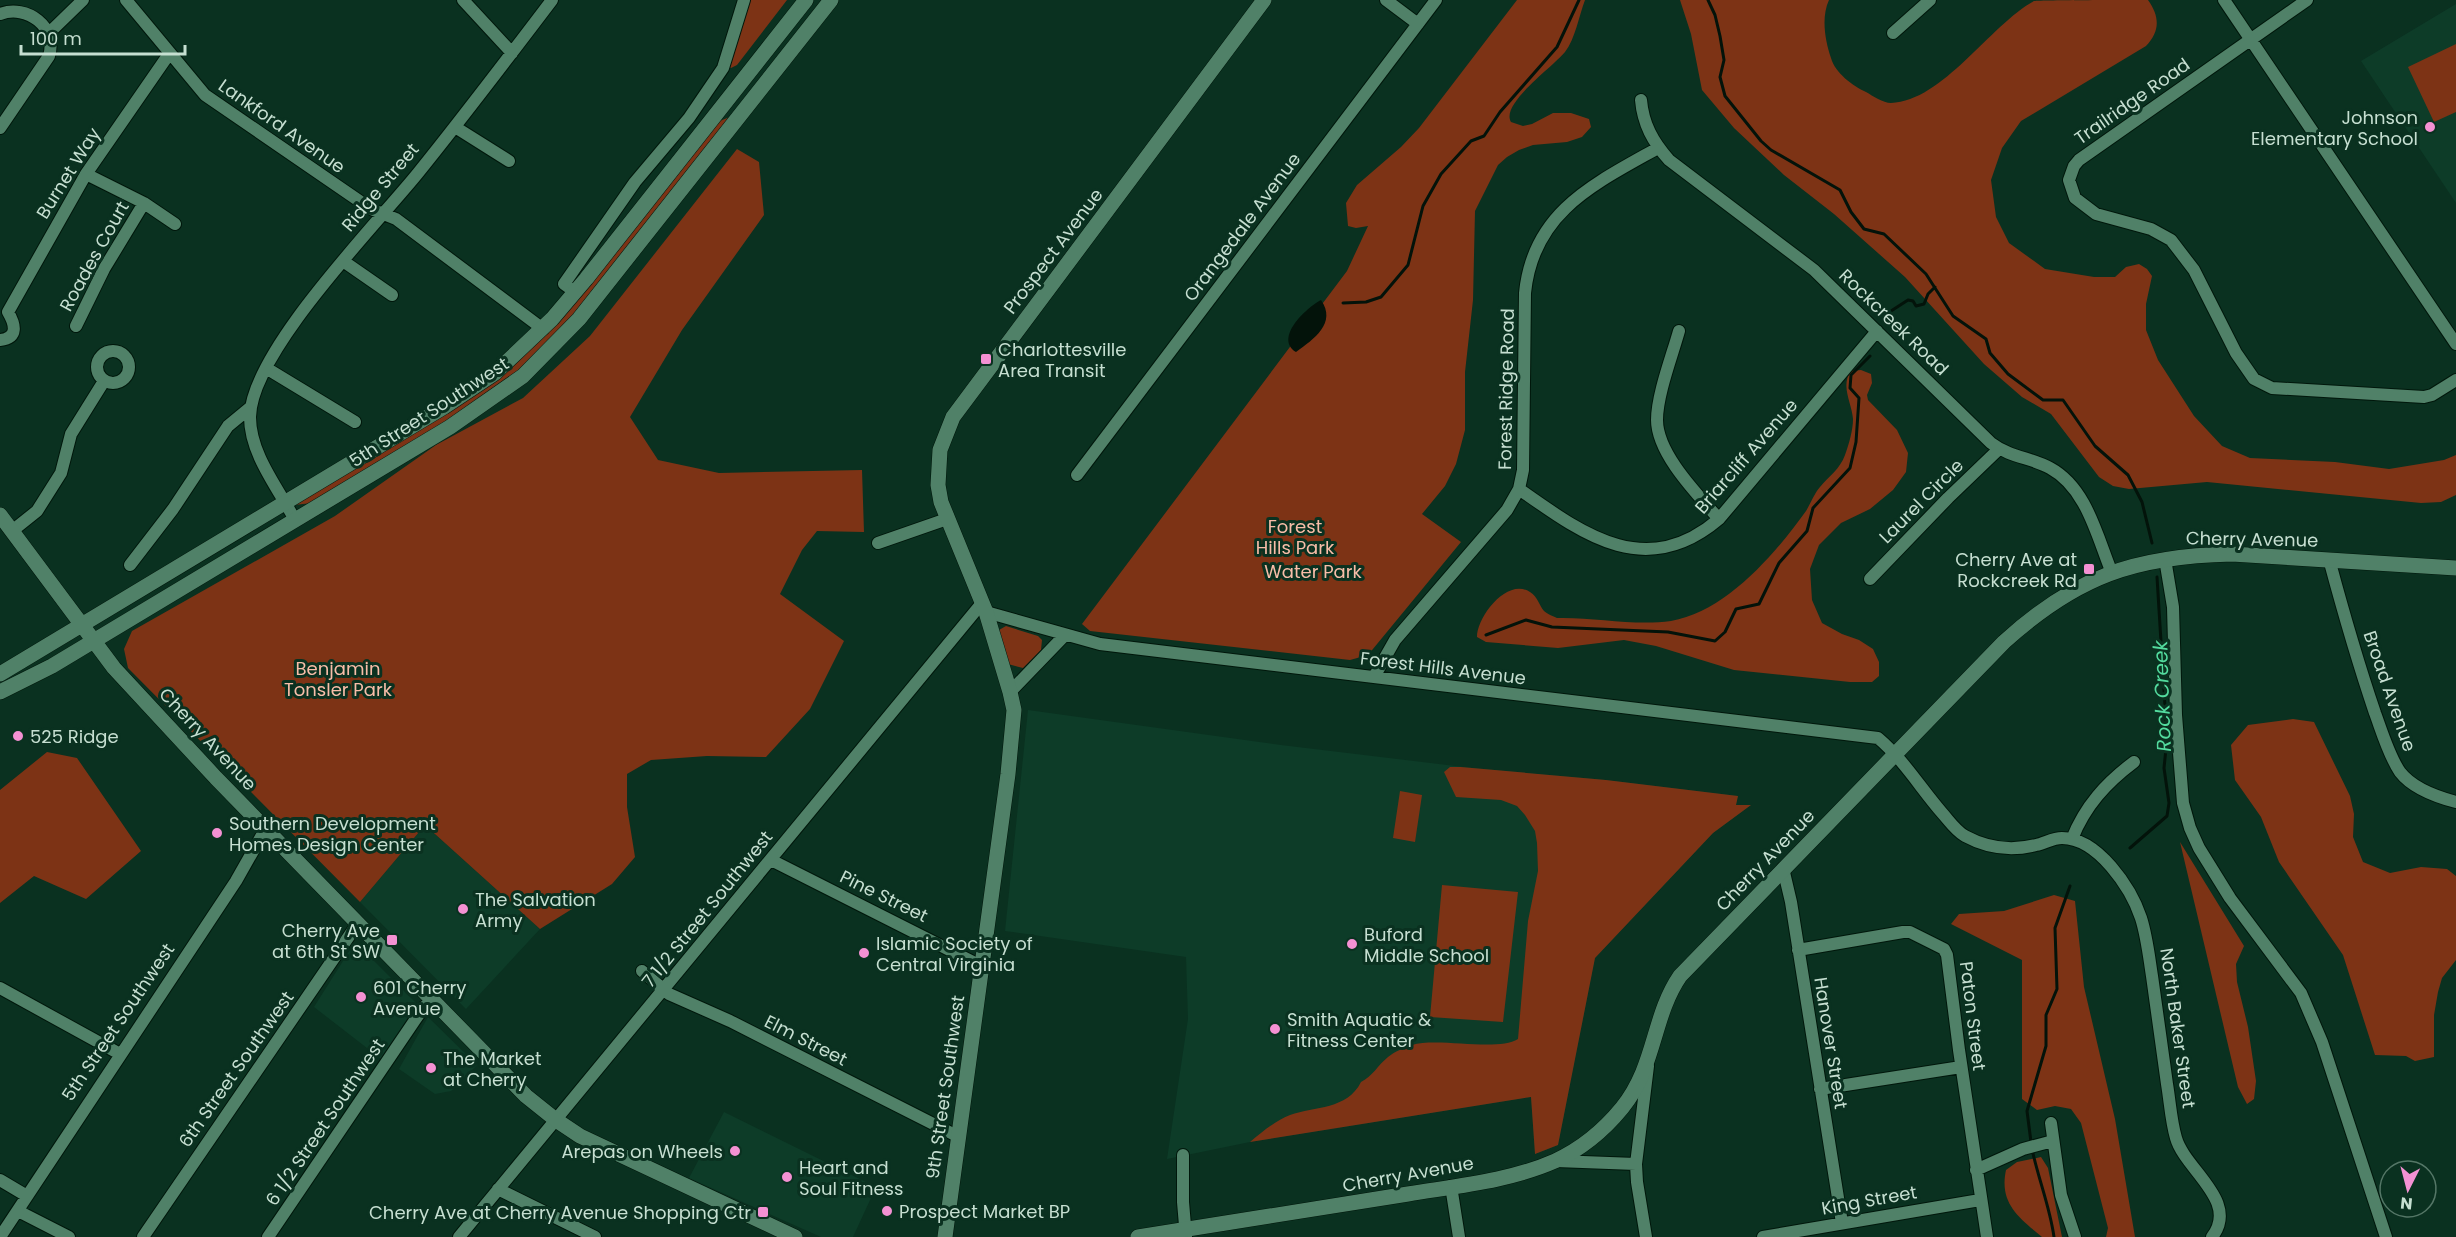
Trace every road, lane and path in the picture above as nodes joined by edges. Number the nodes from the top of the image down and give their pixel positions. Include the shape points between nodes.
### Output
1 (83, 0) edge
2 (126, 0) edge
3 (464, 0) edge
4 (552, 0) edge
5 (744, 0) edge
6 (806, 0) edge
7 (831, 0) edge
8 (1264, 0) edge
9 (1386, 0) edge
10 (1436, 0) edge
11 (1930, 0) edge
12 (2224, 0) edge
13 (2307, 0) edge
14 (0, 14) edge
15 (1418, 24) junction
16 (50, 32) junction
17 (1893, 33) dead end
18 (2251, 40) junction
19 (512, 53) junction
20 (169, 54) junction
21 (731, 95) junction
22 (1641, 100) dead end
23 (747, 107) junction
24 (455, 127) junction
25 (0, 128) edge
26 (1658, 148) junction
27 (510, 161) dead end
28 (86, 174) junction
29 (622, 202) junction
30 (144, 203) junction
31 (638, 213) junction
32 (383, 214) junction
33 (175, 224) dead end
34 (343, 261) junction
35 (575, 292) junction
36 (392, 295) dead end
37 (5, 315) edge
38 (76, 326) dead end
39 (543, 328) junction
40 (1679, 331) dead end
41 (1877, 331) junction
42 (0, 340) edge
43 (2456, 344) edge
44 (266, 368) junction
45 (2456, 380) edge
46 (104, 381) dead end
47 (251, 407) junction
48 (356, 422) dead end
49 (2000, 449) junction
50 (1077, 475) dead end
51 (1519, 489) junction
52 (285, 502) junction
53 (0, 514) edge
54 (947, 519) junction
55 (1719, 519) junction
56 (295, 520) junction
57 (12, 531) junction
58 (878, 543) dead end
59 (2165, 559) junction
60 (2329, 559) junction
61 (130, 565) dead end
62 (2456, 568) edge
63 (2112, 573) junction
64 (1870, 579) dead end
65 (984, 607) junction
66 (83, 624) junction
67 (1065, 635) junction
68 (95, 640) junction
69 (0, 674) edge
70 (1374, 677) junction
71 (0, 692) edge
72 (1010, 692) junction
73 (1895, 753) junction
74 (2134, 762) dead end
75 (2456, 802) edge
76 (266, 828) junction
77 (2072, 839) junction
78 (771, 860) junction
79 (1783, 868) junction
80 (358, 923) junction
81 (1798, 950) junction
82 (981, 966) junction
83 (642, 971) dead end
84 (0, 988) edge
85 (664, 990) junction
86 (434, 1000) junction
87 (120, 1054) junction
88 (1648, 1062) junction
89 (1961, 1067) junction
90 (1820, 1089) junction
91 (556, 1120) junction
92 (2051, 1123) dead end
93 (957, 1137) junction
94 (2054, 1141) junction
95 (1183, 1155) dead end
96 (1556, 1161) junction
97 (1636, 1164) junction
98 (1976, 1170) junction
99 (0, 1180) edge
100 (1451, 1186) junction
101 (498, 1189) junction
102 (27, 1196) junction
103 (1980, 1200) junction
104 (18, 1210) junction
105 (1842, 1223) junction
106 (1185, 1233) edge
107 (0, 1237) edge
108 (69, 1237) edge
109 (143, 1237) edge
110 (268, 1237) edge
111 (459, 1237) edge
112 (594, 1237) edge
113 (795, 1237) edge
114 (945, 1237) edge
115 (1138, 1237) edge
116 (1459, 1237) edge
117 (1646, 1237) edge
118 (1763, 1237) edge
119 (1987, 1237) edge
120 (2075, 1237) edge
121 (2212, 1237) edge
122 (2386, 1237) edge

1 - 16 street
2 - 20 street, Lankford Avenue
3 - 19 street
4 - 19 street, Ridge Street
5 - 29 street via 723,68
6 - 21 main road, 5th Street Southwest
7 - 23 main road, 5th Street Southwest
8 - 54 main road, Prospect Avenue via 953,417 938,467 941,502
9 - 15 street
10 - 15 street, Orangedale Avenue
11 - 17 street
12 - 18 street
13 - 18 street, Trailridge Road
14 - 16 street via 24,13
15 - 50 street, Orangedale Avenue
16 - 25 street via 50,56
18 - 43 street
18 - 45 street, Trailridge Road via 2079,159 2069,180 2075,198 2096,214 2151,229 2171,240 2194,270 2247,372 2262,385 2296,391 2424,397
19 - 24 street, Ridge Street
20 - 28 street, Burnet Way
20 - 32 street, Lankford Avenue via 205,95 225,111
21 - 23 street
21 - 31 main road, 5th Street Southwest
22 - 26 street, Rockcreek Road via 1645,123
23 - 56 main road, 5th Street Southwest via 579,319 523,376 450,427
24 - 27 street
24 - 32 street, Ridge Street
26 - 41 street, Rockcreek Road via 1814,270
26 - 51 street, Forest Ridge Road via 1565,208 1536,246 1525,293 1523,470
28 - 30 street
28 - 37 street, Burnet Way
29 - 31 street
29 - 35 street via 564,284
30 - 33 street
30 - 38 street, Roades Court via 104,269
31 - 35 main road, 5th Street Southwest
32 - 34 street, Ridge Street
32 - 39 street, Lankford Avenue via 396,219
34 - 36 street
34 - 44 street, Ridge Street
35 - 39 main road, 5th Street Southwest
37 - 42 street, Burnet Way via 14,321 14,333
39 - 52 main road, 5th Street Southwest via 495,373
40 - 55 street via 1657,410 1658,434 1678,468
41 - 49 street, Rockcreek Road
41 - 55 street, Briarcliff Avenue
44 - 47 street, Ridge Street
44 - 48 street
46 - 57 street via 71,434 61,473 37,511
47 - 52 street, Ridge Street via 257,453
47 - 61 street via 228,426
49 - 63 street, Rockcreek Road via 2050,468 2073,486
49 - 64 street, Laurel Circle
51 - 55 street, Briarcliff Avenue via 1585,531 1611,544 1634,549 1680,543
51 - 70 street, Forest Ridge Road via 1507,510 1395,640
52 - 56 street, Ridge Street
52 - 66 main road, 5th Street Southwest
53 - 57 main road, Cherry Avenue
54 - 58 street
54 - 65 main road, Prospect Avenue
56 - 68 main road, 5th Street Southwest
57 - 66 main road, Cherry Avenue
59 - 60 main road, Cherry Avenue via 2232,554
59 - 63 main road, Cherry Avenue
59 - 122 street via 2173,607 2183,803 2190,828 2230,898 2305,1000
60 - 62 main road, Cherry Avenue
60 - 75 street, Broad Avenue via 2367,688 2400,772 2431,794
63 - 73 main road, Cherry Avenue via 2070,592 2022,626
65 - 67 street, Forest Hills Avenue
65 - 72 main road, 9th Street Southwest
65 - 78 street, 7 1/2 Street Southwest
66 - 68 main road, Cherry Avenue
66 - 69 main road
67 - 70 street, Forest Hills Avenue via 1100,644
67 - 72 street
68 - 71 main road
68 - 76 main road, Cherry Avenue via 114,668
70 - 73 street, Forest Hills Avenue via 1878,738
72 - 82 main road, 9th Street Southwest via 1013,717 1008,774
73 - 77 street via 1930,800 1966,837 2007,848
73 - 79 main road, Cherry Avenue
74 - 77 street via 2089,805
76 - 80 main road, Cherry Avenue
76 - 87 street, 5th Street Southwest via 236,881
77 - 121 street, North Baker Street via 2085,844 2115,871 2142,920 2174,1133 2183,1154 2209,1187 2218,1206 2220,1222
78 - 82 street, Pine Street
78 - 85 street, 7 1/2 Street Southwest
79 - 81 street, Hanover Street
79 - 88 main road, Cherry Avenue via 1680,976 1665,1003
80 - 86 main road, Cherry Avenue
80 - 109 street, 6th Street Southwest
81 - 89 street, Paton Street via 1910,932 1944,950
81 - 90 street, Hanover Street
82 - 93 main road, 9th Street Southwest
83 - 85 street, Elm Street
84 - 87 street
85 - 91 street, 7 1/2 Street Southwest
85 - 93 street, Elm Street
86 - 91 main road, Cherry Avenue via 526,1096
86 - 110 street, 6 1/2 Street Southwest via 424,1007
87 - 102 street, 5th Street Southwest
88 - 96 main road, Cherry Avenue via 1633,1093 1609,1123
88 - 97 street
89 - 90 street
89 - 98 street, Paton Street
90 - 105 street, Hanover Street
91 - 101 street, 7 1/2 Street Southwest
91 - 113 main road, Cherry Avenue via 655,1173
92 - 94 street
93 - 114 main road, 9th Street Southwest
94 - 98 street via 2023,1149
94 - 120 street via 2061,1195
95 - 106 street
96 - 97 street
96 - 100 main road, Cherry Avenue via 1515,1174
97 - 117 street
98 - 103 street, Paton Street
99 - 102 street
100 - 106 main road, Cherry Avenue
100 - 116 street
101 - 111 street, 7 1/2 Street Southwest
101 - 112 street
102 - 104 street, 5th Street Southwest
103 - 105 street, King Street
103 - 119 street, Paton Street
104 - 107 street, 5th Street Southwest
104 - 108 street
105 - 118 street, King Street
106 - 115 main road, Cherry Avenue

